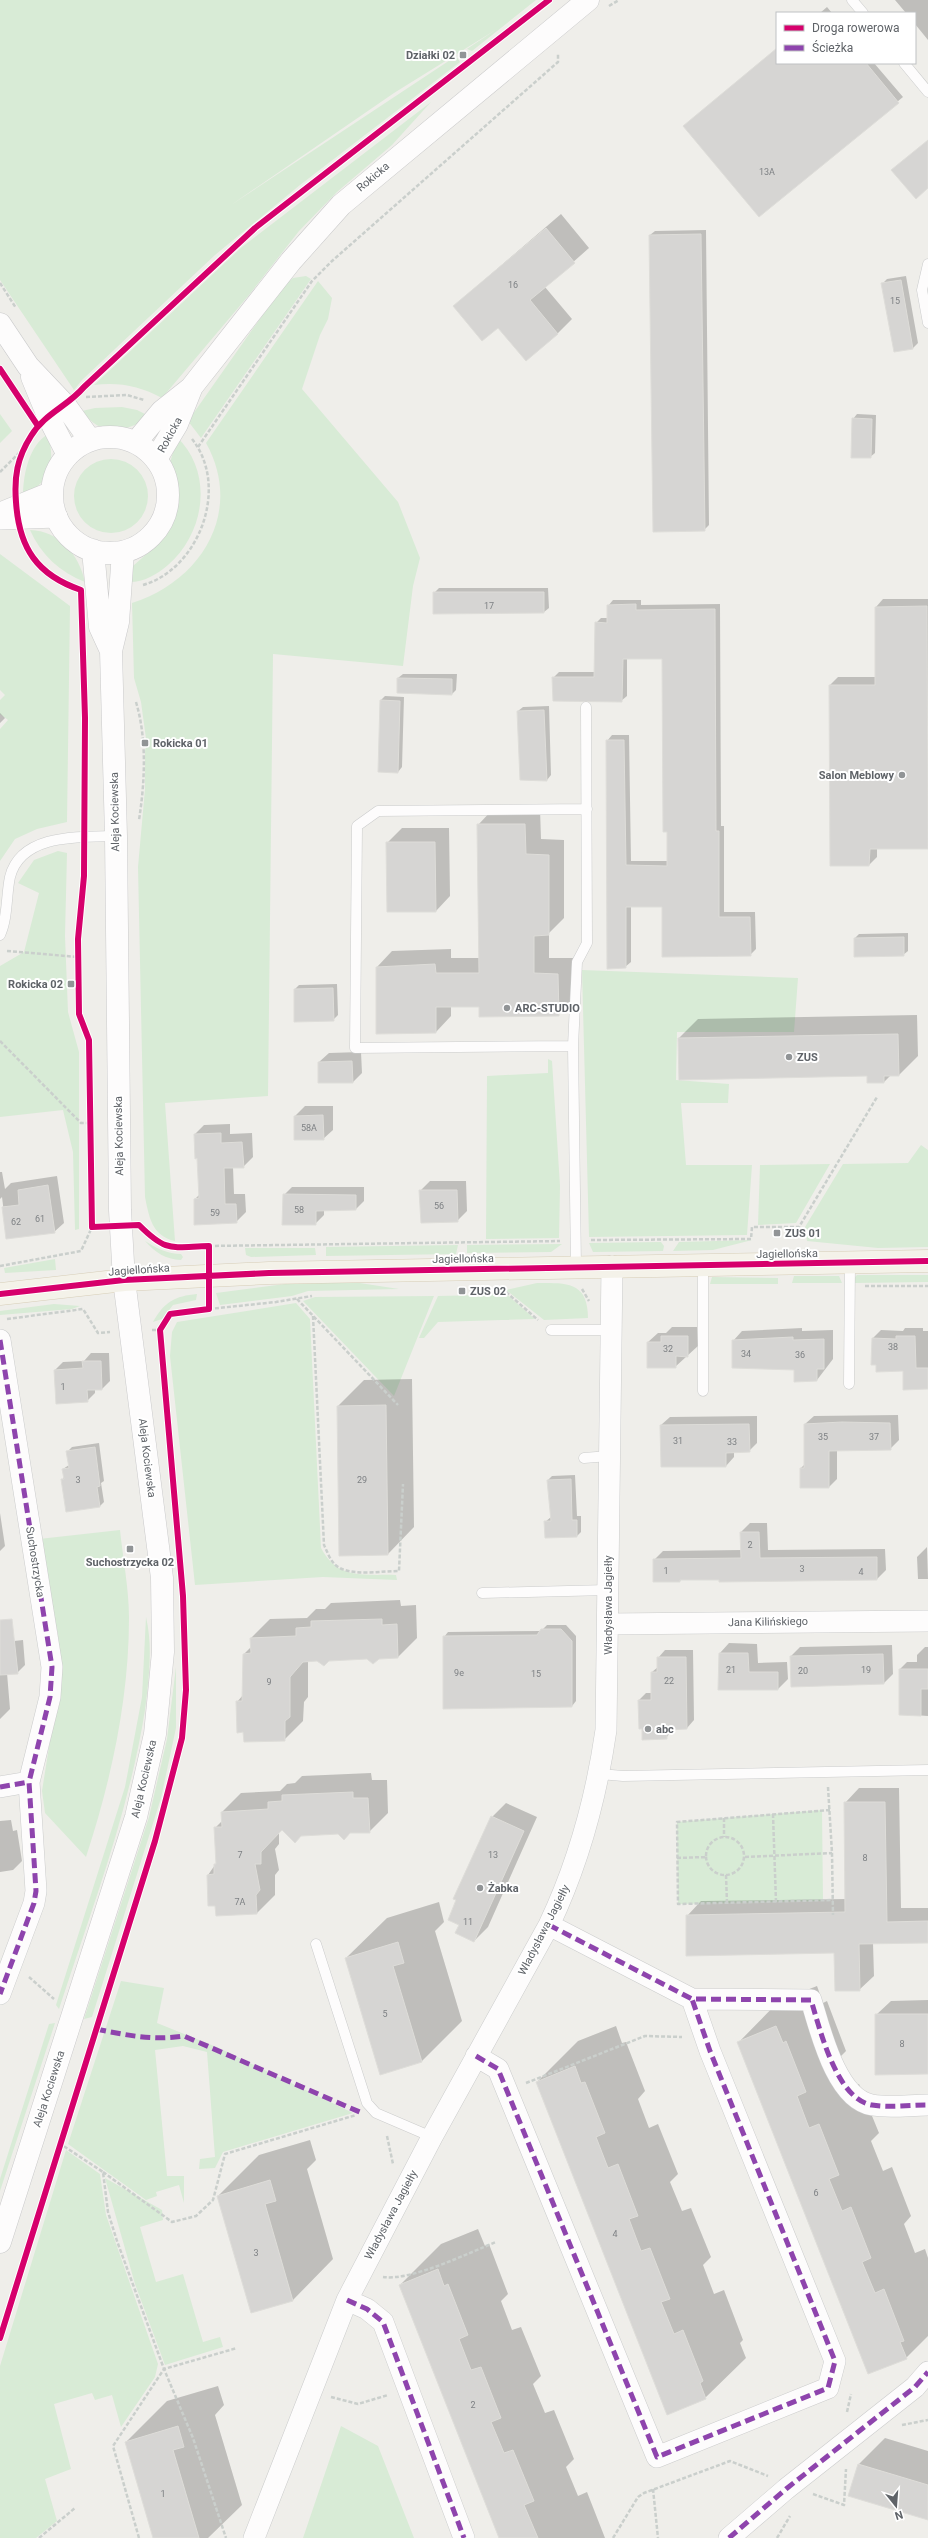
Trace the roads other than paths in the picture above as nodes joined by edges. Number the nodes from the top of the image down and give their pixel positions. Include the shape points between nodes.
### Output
1 (852, 0) edge
2 (597, 4) edge
3 (862, 12) edge
4 (905, 64) edge
5 (928, 92) edge
6 (928, 264) edge
7 (928, 323) edge
8 (0, 324) edge
9 (28, 366) junction
10 (191, 388) junction
11 (90, 440) junction
12 (136, 442) junction
13 (68, 455) junction
14 (156, 459) junction
15 (52, 492) junction
16 (0, 513) edge
17 (57, 517) junction
18 (0, 519) edge
19 (93, 550) junction
20 (123, 552) junction
21 (111, 651) junction
22 (586, 706) dead end
23 (587, 809) junction
24 (116, 836) junction
25 (0, 934) edge
26 (573, 1046) junction
27 (928, 1261) edge
28 (850, 1262) junction
29 (703, 1265) junction
30 (612, 1266) junction
31 (576, 1267) junction
32 (124, 1280) junction
33 (0, 1294) edge
34 (551, 1330) dead end
35 (610, 1330) junction
36 (0, 1340) edge
37 (849, 1384) dead end
38 (703, 1390) dead end
39 (609, 1456) junction
40 (584, 1458) dead end
41 (608, 1590) junction
42 (482, 1593) dead end
43 (928, 1621) edge
44 (608, 1624) junction
45 (928, 1770) edge
46 (600, 1774) junction
47 (29, 1782) junction
48 (0, 1787) edge
49 (549, 1925) junction
50 (316, 1944) dead end
51 (0, 1994) edge
52 (692, 1999) junction
53 (476, 2056) junction
54 (928, 2105) edge
55 (432, 2137) junction
56 (0, 2242) edge
57 (347, 2300) junction
58 (928, 2372) edge
59 (254, 2538) edge
60 (464, 2538) edge
61 (729, 2538) edge

1 - 3 lane
2 - 10 street, Rokicka via 341,205 291,260
4 - 5 lane
6 - 7 lane via 922,290
8 - 9 street
9 - 11 street via 65,405
9 - 13 street via 48,416
10 - 12 street, Rokicka via 162,411
10 - 14 street, Rokicka via 177,424
11 - 12 street via 113,437
11 - 13 street
12 - 14 street
13 - 15 street via 54,478
14 - 20 street via 166,482 168,495 165,514 156,531 146,540
15 - 16 street
15 - 17 street
17 - 18 street
17 - 19 street via 65,532 78,543
19 - 20 street
19 - 21 street, Aleja Kociewska via 100,627
20 - 21 street, Aleja Kociewska via 118,622
21 - 24 street, Aleja Kociewska
22 - 23 lane
23 - 26 lane via 587,943 577,962
23 - 26 lane via 378,811 357,826 355,1048
24 - 25 lane via 50,841 29,851 10,875
24 - 32 street, Aleja Kociewska via 119,1174
26 - 31 lane
27 - 28 main road, Jagiellońska
28 - 29 main road, Jagiellońska
28 - 37 lane
29 - 30 main road, Jagiellońska
29 - 38 lane
30 - 31 main road, Jagiellońska
30 - 35 street, Władysława Jagiełły
31 - 32 main road, Jagiellońska via 269,1273
32 - 33 main road, Jagiellońska
32 - 56 street, Aleja Kociewska via 162,1578 163,1652 155,1734 136,1817
34 - 35 lane
35 - 39 street, Władysława Jagiełły
36 - 47 street, Suchostrzycka via 52,1667 50,1697
39 - 40 lane
39 - 41 street, Władysława Jagiełły
41 - 42 lane
41 - 44 street, Władysława Jagiełły
43 - 44 street, Jana Kilińskiego
44 - 46 street, Władysława Jagiełły via 606,1730
45 - 46 lane via 623,1776
46 - 49 street, Władysława Jagiełły via 583,1842 566,1889
47 - 48 street
47 - 51 street, Suchostrzycka via 36,1891
49 - 52 street
49 - 53 street, Władysława Jagiełły
50 - 55 lane via 367,2104 376,2113
52 - 53 street via 710,2051 835,2361 828,2388 657,2457 498,2069
52 - 54 street via 811,2000 829,2061 852,2094 872,2105
53 - 55 street, Władysława Jagiełły
55 - 57 street, Władysława Jagiełły
57 - 59 street, Władysława Jagiełły
57 - 60 street via 367,2309 383,2322
58 - 61 street via 915,2387

